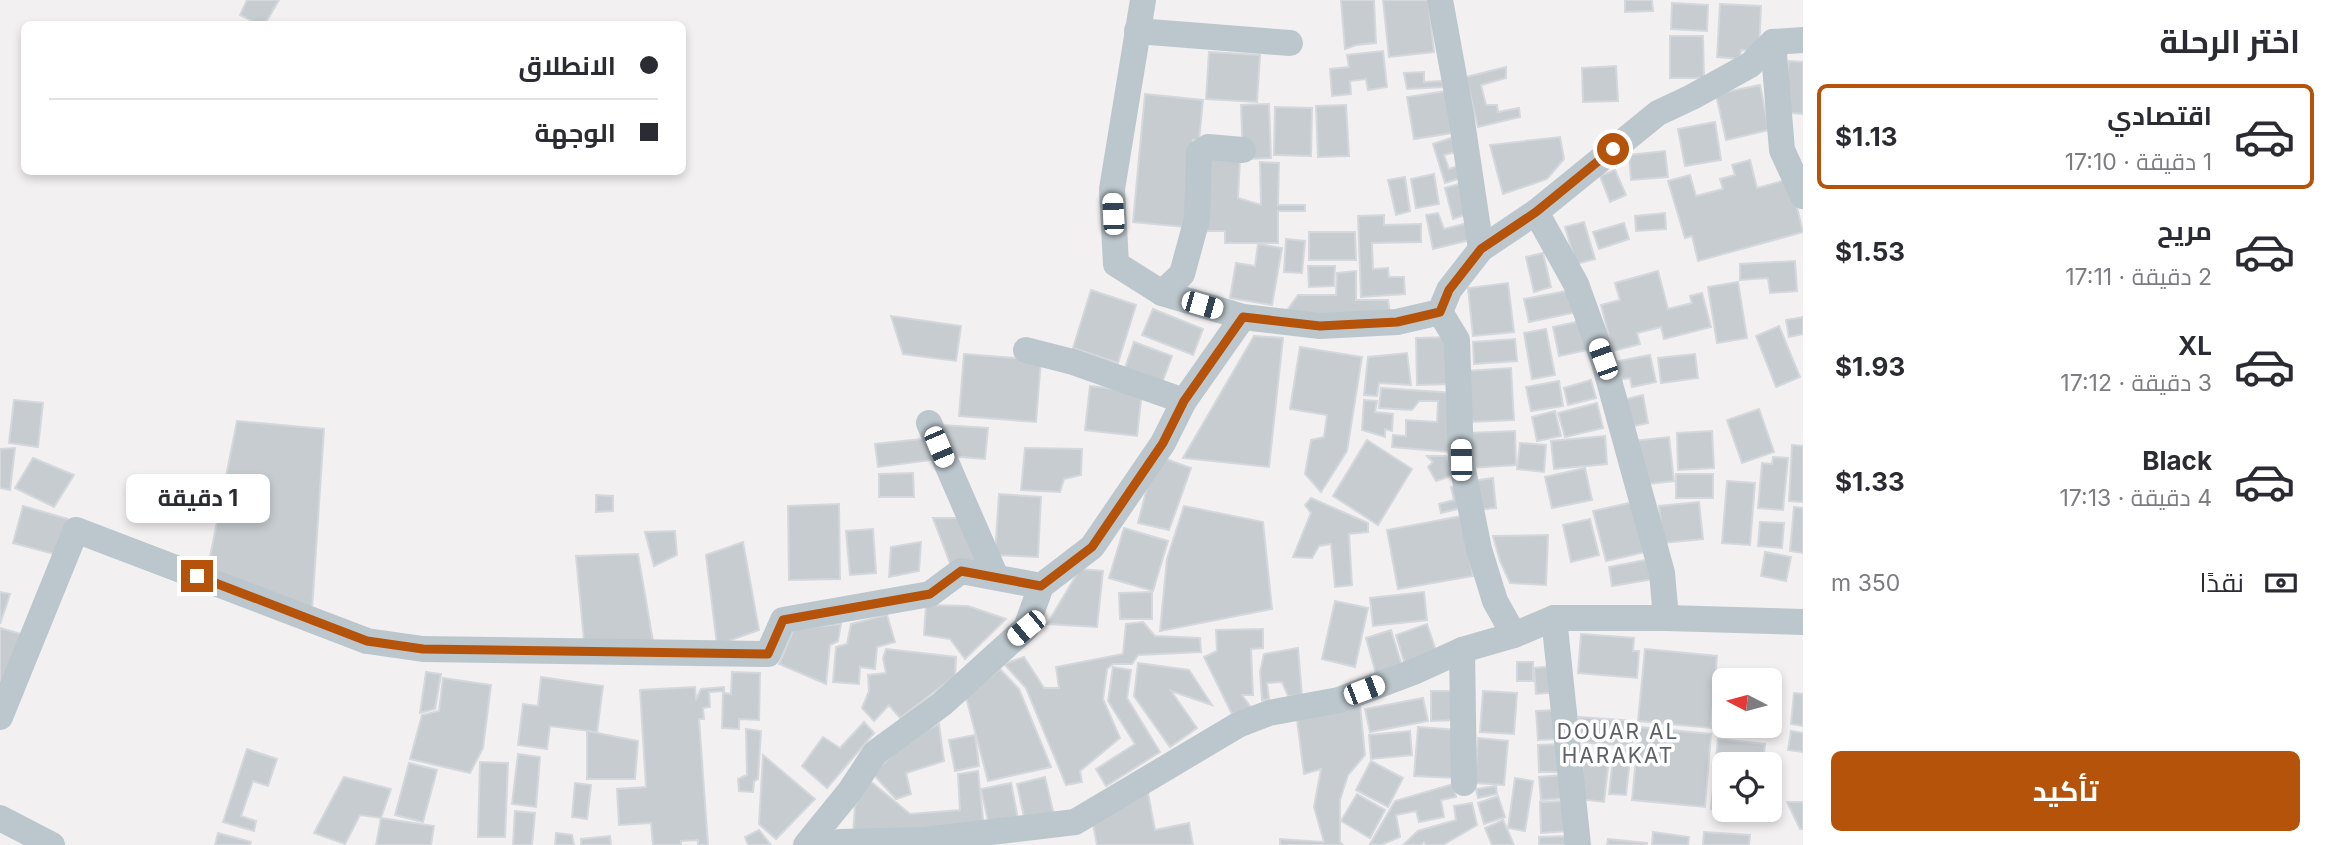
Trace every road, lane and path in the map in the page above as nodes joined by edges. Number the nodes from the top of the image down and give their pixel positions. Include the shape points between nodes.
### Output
1 (1143, 0) edge
2 (1440, 0) edge
3 (1137, 31) junction
4 (1803, 40) edge
5 (1773, 42) junction
6 (1290, 43) dead end
7 (1242, 150) dead end
8 (1803, 196) edge
9 (1536, 212) junction
10 (1481, 249) junction
11 (1162, 293) junction
12 (1440, 312) junction
13 (1243, 317) junction
14 (1026, 350) dead end
15 (1184, 401) junction
16 (929, 423) dead end
17 (996, 578) junction
18 (1041, 586) junction
19 (1554, 618) junction
20 (1666, 618) junction
21 (1803, 622) edge
22 (1514, 635) junction
23 (1462, 650) junction
24 (0, 717) edge
25 (1464, 783) dead end
26 (0, 818) edge
27 (52, 845) edge
28 (806, 845) edge
29 (832, 845) edge
30 (1578, 845) edge

1 - 3 street
2 - 10 street
3 - 6 street
3 - 11 street via 1112,189 1116,264
4 - 5 street
5 - 8 street via 1782,150
5 - 9 street via 1750,65 1658,113
7 - 11 street via 1208,147 1199,153 1197,219 1182,274
9 - 10 street
9 - 20 street via 1576,284 1603,359 1662,572
10 - 12 street via 1449,290
11 - 13 street
12 - 13 street via 1397,322 1320,326
12 - 22 street via 1457,340 1461,460 1479,550 1495,601
13 - 15 street
14 - 15 street
15 - 18 street via 1163,443 1092,547
16 - 17 street
17 - 18 street
17 - 24 street via 961,571 930,594 783,620 768,654 423,649 367,641 76,530
18 - 28 street via 1026,628 942,704 875,753
19 - 20 street
19 - 22 street
19 - 30 street
20 - 21 street
22 - 23 street
23 - 25 street
23 - 29 street via 1339,700 1269,713 1238,724 1075,821 925,840
26 - 27 street

